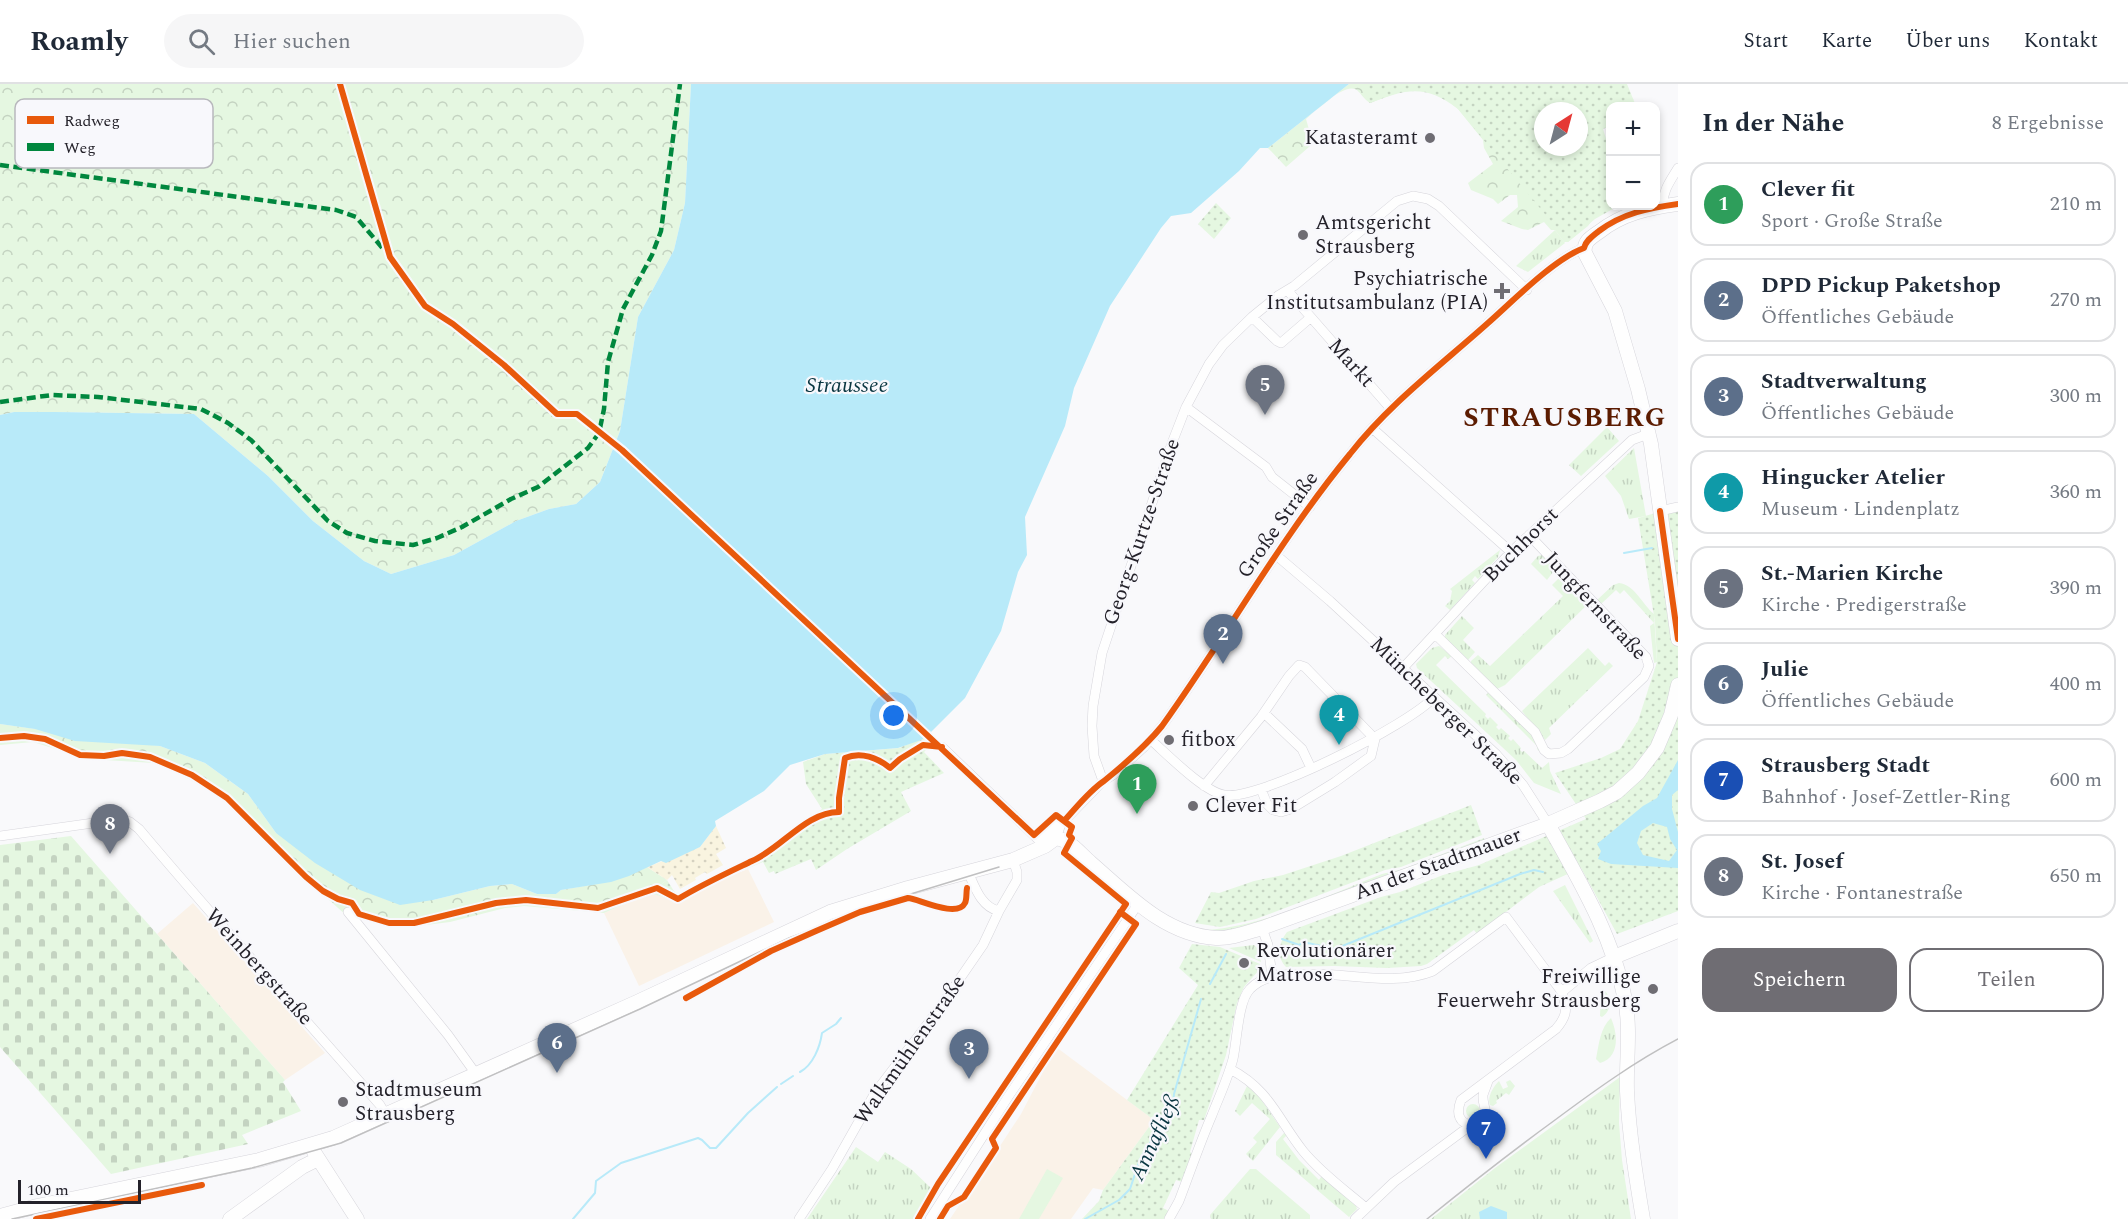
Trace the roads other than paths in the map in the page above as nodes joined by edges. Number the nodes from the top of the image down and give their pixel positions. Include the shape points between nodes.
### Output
1 (1678, 168) edge
2 (1678, 204) edge
3 (1663, 206) junction
4 (1578, 250) junction
5 (1527, 290) junction
6 (1288, 291) junction
7 (1252, 317) junction
8 (1310, 318) junction
9 (1186, 406) junction
10 (1391, 409) junction
11 (1372, 428) junction
12 (1648, 434) junction
13 (1310, 507) junction
14 (1678, 507) edge
15 (1660, 511) junction
16 (1528, 535) junction
17 (1511, 552) junction
18 (1276, 555) junction
19 (1435, 634) junction
20 (1678, 639) edge
21 (1403, 668) junction
22 (1678, 685) edge
23 (1434, 697) junction
24 (1264, 713) junction
25 (1375, 739) junction
26 (1150, 740) junction
27 (942, 747) dead end
28 (1311, 768) junction
29 (1103, 781) junction
30 (1204, 786) junction
31 (1261, 789) junction
32 (1064, 821) junction
33 (1548, 824) junction
34 (0, 836) edge
35 (1047, 841) junction
36 (1016, 858) junction
37 (968, 872) junction
38 (1138, 904) junction
39 (999, 911) junction
40 (348, 912) dead end
41 (1262, 928) junction
42 (1678, 931) edge
43 (1614, 957) junction
44 (1272, 976) junction
45 (1562, 992) junction
46 (1230, 1069) junction
47 (476, 1074) junction
48 (1488, 1081) junction
49 (386, 1114) junction
50 (1471, 1125) junction
51 (311, 1145) junction
52 (318, 1159) junction
53 (1366, 1208) junction
54 (0, 1216) edge
55 (230, 1219) edge
56 (357, 1219) edge
57 (799, 1219) edge
58 (930, 1219) edge
59 (1170, 1219) edge
60 (1355, 1219) edge
61 (1643, 1219) edge

1 - 3 street via 1666,187
2 - 3 street
3 - 4 street via 1626,214
4 - 5 street, Große Straße
4 - 12 street via 1585,253 1615,311
5 - 6 street, Georg-Kurtze-Straße via 1448,213 1428,199 1413,196 1384,210
5 - 10 street, Große Straße
6 - 7 street, Georg-Kurtze-Straße
6 - 8 street, Markt
7 - 8 street via 1281,343
7 - 9 street, Georg-Kurtze-Straße via 1215,355
8 - 10 street, Markt
9 - 13 street
9 - 29 street, Georg-Kurtze-Straße via 1102,653 1092,734 1094,756
10 - 11 street, Große Straße
11 - 13 street, Große Straße
11 - 17 street, Jungfernstraße
12 - 15 street
12 - 16 street, Buchhorst via 1632,440
13 - 18 street, Große Straße
14 - 15 street
15 - 20 street
16 - 17 street, Buchhorst
16 - 19 street, Jungfernstraße via 1646,657 1647,673 1568,749 1554,755 1544,750 1535,732
17 - 19 street, Buchhorst
18 - 21 street, Müncheberger Straße
18 - 26 street, Große Straße
19 - 21 street, Buchhorst
21 - 23 street, Müncheberger Straße
22 - 33 street, An der Stadtmauer via 1663,737 1638,773 1617,792
23 - 25 street
23 - 33 street, Müncheberger Straße via 1516,775
24 - 25 street via 1299,665
24 - 28 street via 1302,749
24 - 30 street
25 - 28 street
25 - 31 street via 1368,759 1291,809 1273,810
26 - 29 street, Große Straße
26 - 30 street
27 - 35 street
28 - 31 street
29 - 32 street, Große Straße
30 - 31 street via 1220,795 1233,796
32 - 35 street, Große Straße
32 - 35 street, Große Straße via 1056,823
33 - 41 street, An der Stadtmauer
33 - 43 street, Müncheberger Straße
34 - 49 street, Weinbergstraße via 122,819 130,822
35 - 36 street
35 - 38 street, An der Stadtmauer via 1069,842
36 - 37 street
36 - 39 street, Walkmühlenstraße via 1017,880
37 - 39 street via 978,894 990,908
37 - 47 street via 830,912
38 - 41 street, An der Stadtmauer via 1170,926 1217,938
38 - 58 street
39 - 57 street, Walkmühlenstraße via 977,955 875,1093
40 - 47 street
41 - 44 street
42 - 43 street
43 - 45 street via 1591,968
43 - 61 street, Müncheberger Straße via 1626,1003 1629,1120
44 - 45 street via 1422,975 1506,917
44 - 46 street via 1258,981 1248,991
45 - 48 street via 1566,1007 1563,1022
46 - 53 street via 1254,1083 1304,1152
46 - 59 street
47 - 49 street
48 - 50 street via 1483,1096 1486,1112
48 - 50 street via 1461,1100 1460,1117
49 - 51 street
50 - 53 street via 1394,1182
51 - 52 street
51 - 54 street via 259,1160
52 - 55 street
52 - 56 street
53 - 60 street

